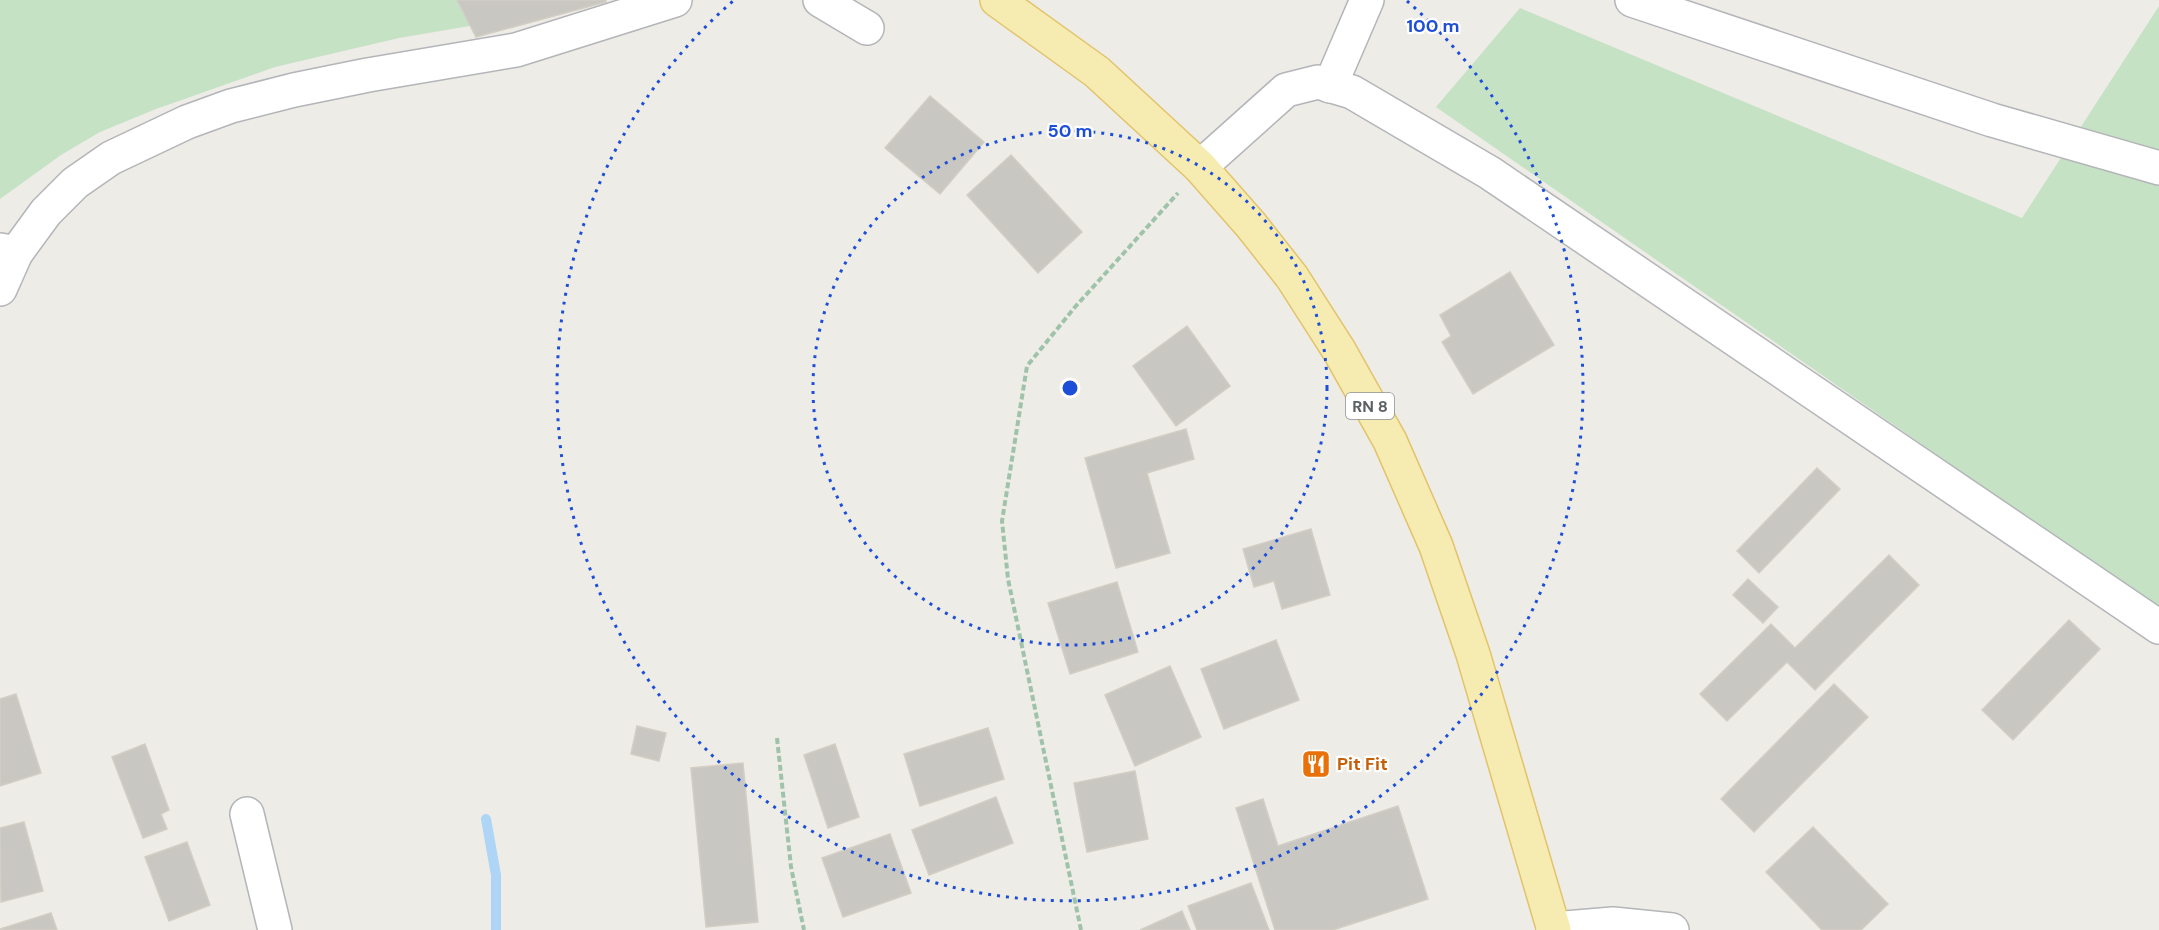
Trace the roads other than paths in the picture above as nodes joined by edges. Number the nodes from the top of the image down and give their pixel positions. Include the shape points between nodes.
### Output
1 (675, 0) edge
2 (820, 0) edge
3 (997, 0) edge
4 (1367, 0) edge
5 (1632, 0) edge
6 (867, 28) dead end
7 (1330, 86) junction
8 (1200, 167) junction
9 (2159, 168) edge
10 (8, 252) edge
11 (0, 289) edge
12 (2159, 627) edge
13 (247, 814) dead end
14 (1553, 929) edge
15 (275, 930) edge
16 (1672, 930) edge

1 - 10 street via 516,50 294,90 187,122 111,158 75,183
2 - 6 street
3 - 8 main road, RN 8 via 1097,72
4 - 7 street
5 - 9 street via 1992,120
7 - 8 street via 1318,82 1286,90
7 - 12 street via 1352,92 1490,173
8 - 14 main road, RN 8 via 1292,277 1390,441 1436,546 1473,654
10 - 11 street
13 - 15 street
14 - 16 street via 1613,924

